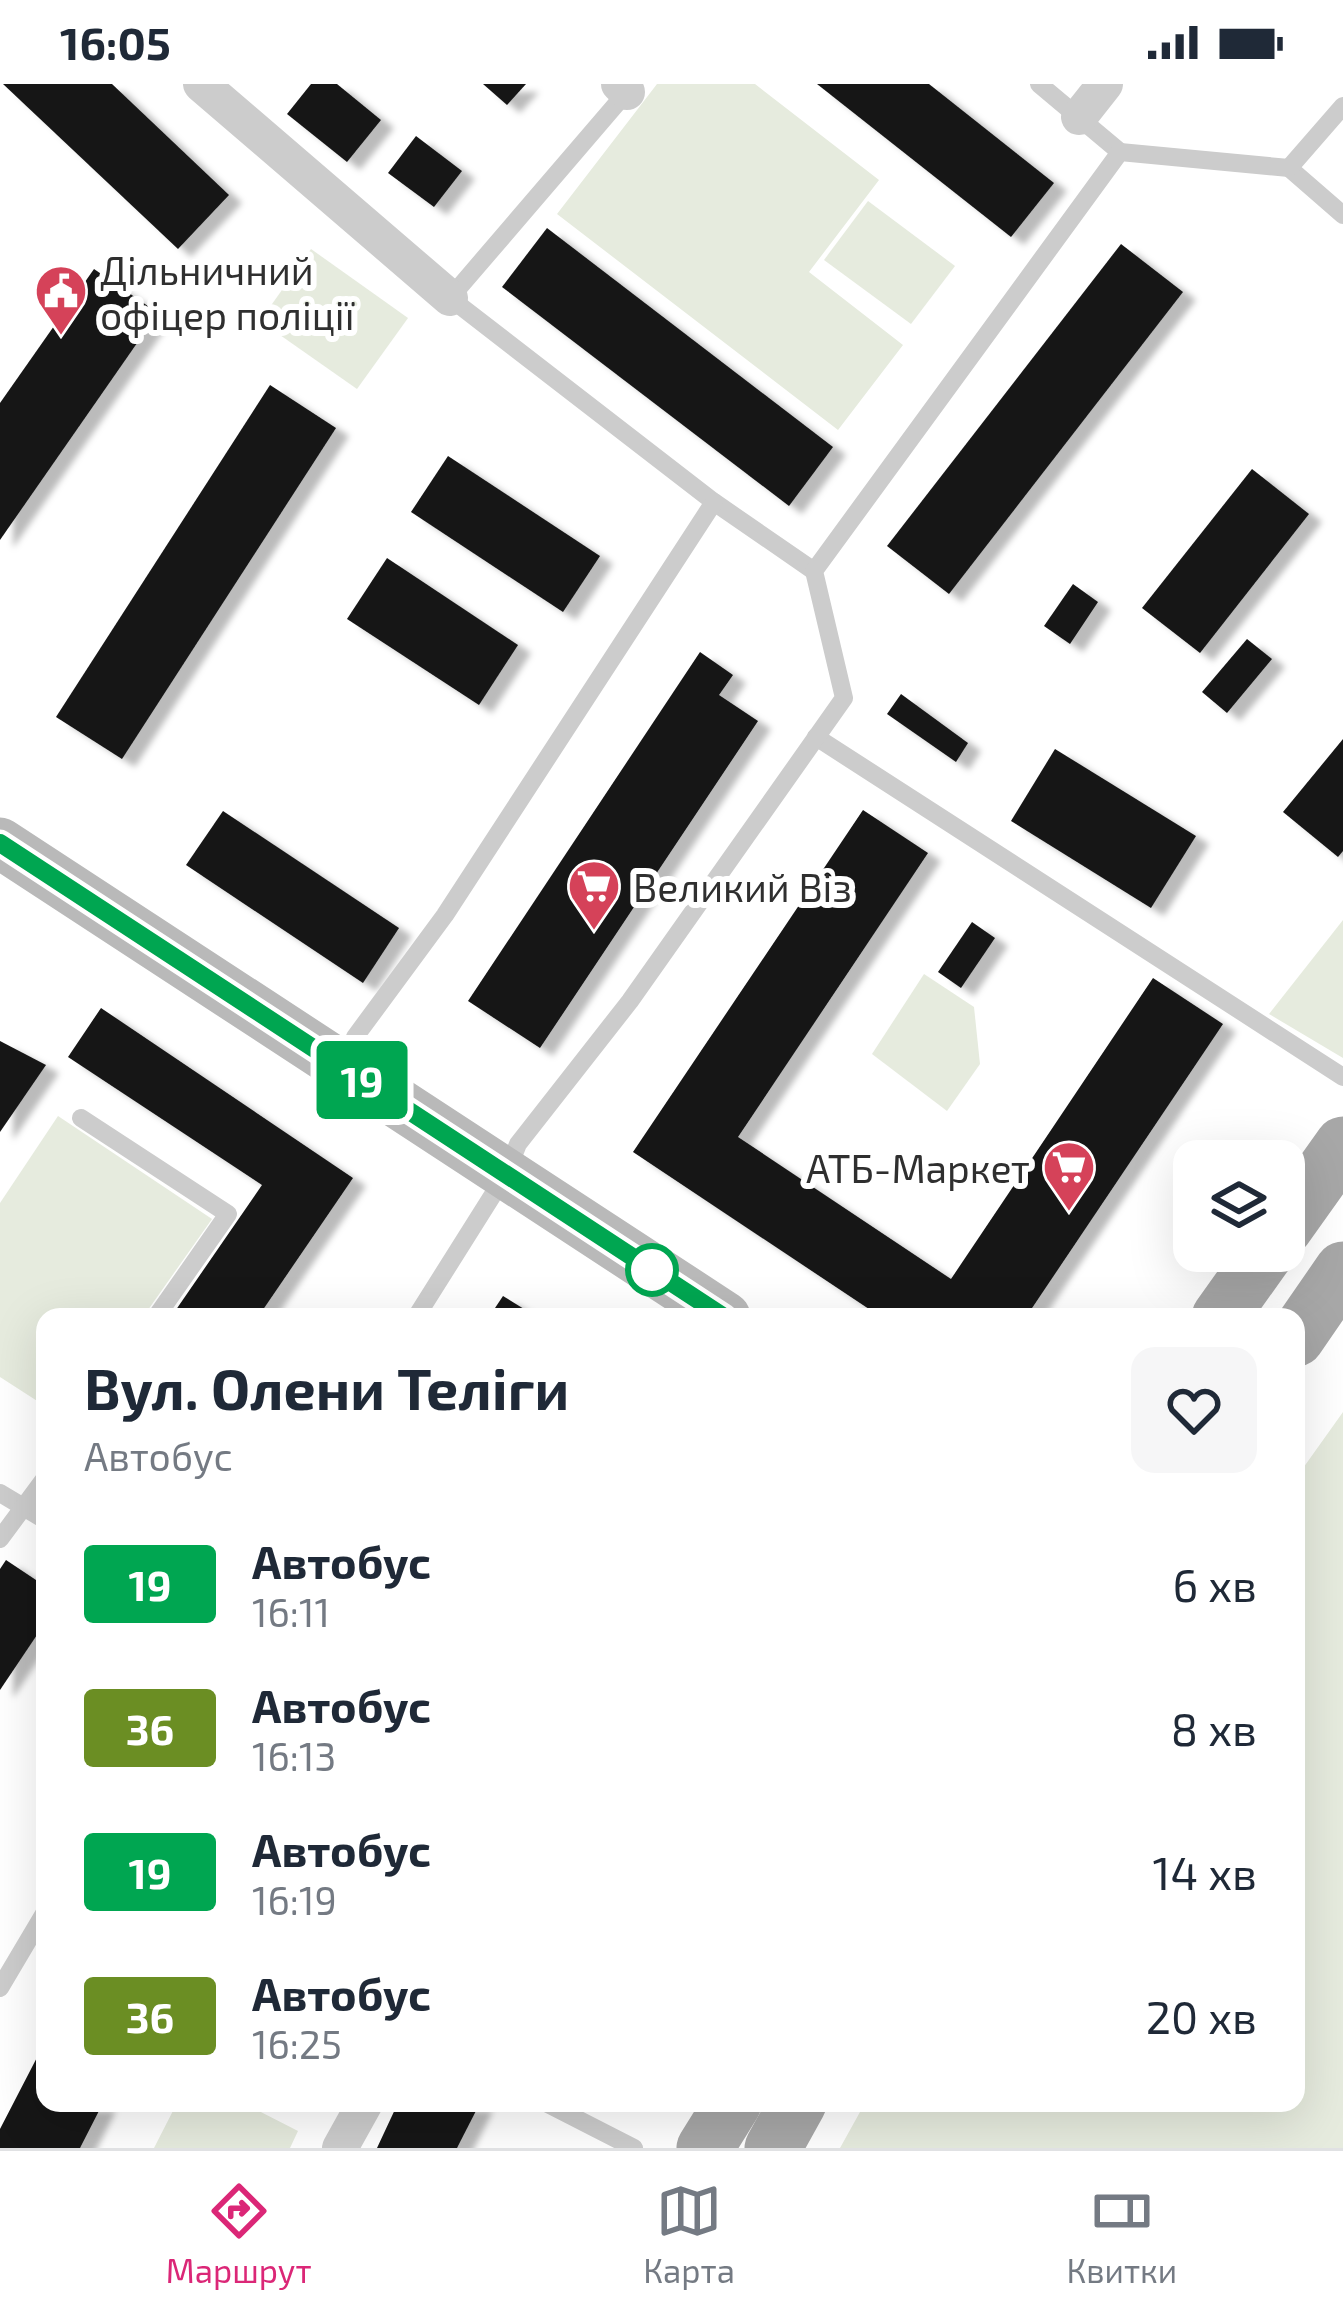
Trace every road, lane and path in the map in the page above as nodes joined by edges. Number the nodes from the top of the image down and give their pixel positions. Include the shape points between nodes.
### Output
1 (202, 84) edge
2 (1039, 84) edge
3 (1105, 84) edge
4 (627, 87) edge
5 (1343, 106) edge
6 (1079, 117) junction
7 (1120, 152) junction
8 (1289, 168) junction
9 (1343, 215) edge
10 (450, 298) junction
11 (714, 502) junction
12 (814, 571) junction
13 (816, 737) junction
14 (0, 843) edge
15 (345, 1069) junction
16 (1343, 1077) edge
17 (81, 1118) dead end
18 (1343, 1145) edge
19 (506, 1174) junction
20 (1305, 1198) edge
21 (1343, 1270) edge
22 (1252, 1272) edge
23 (162, 1308) edge
24 (422, 1308) edge
25 (710, 1308) edge
26 (1226, 1308) edge
27 (1305, 1325) edge
28 (36, 1491) edge
29 (0, 1493) edge
30 (24, 1508) junction
31 (36, 1515) edge
32 (0, 1539) edge
33 (36, 1927) edge
34 (0, 1988) edge
35 (360, 2112) edge
36 (564, 2112) edge
37 (727, 2112) edge
38 (793, 2112) edge
39 (340, 2148) edge
40 (634, 2148) edge
41 (705, 2148) edge
42 (772, 2148) edge

1 - 10 street
2 - 6 lane
3 - 6 street
4 - 10 lane
5 - 8 lane
6 - 7 lane
7 - 8 lane
7 - 12 lane
8 - 9 lane
10 - 11 lane
11 - 12 lane
11 - 15 lane via 445,915 356,1037
12 - 13 lane via 844,698
13 - 16 lane
13 - 19 lane via 518,1144
14 - 15 main road
15 - 19 main road
17 - 23 lane via 228,1214
18 - 20 main road
19 - 24 lane
19 - 25 main road
21 - 27 main road
22 - 26 main road
28 - 30 lane
29 - 30 lane
30 - 31 lane
30 - 32 lane
33 - 34 lane
35 - 39 street
36 - 40 lane
37 - 41 main road
38 - 42 main road

